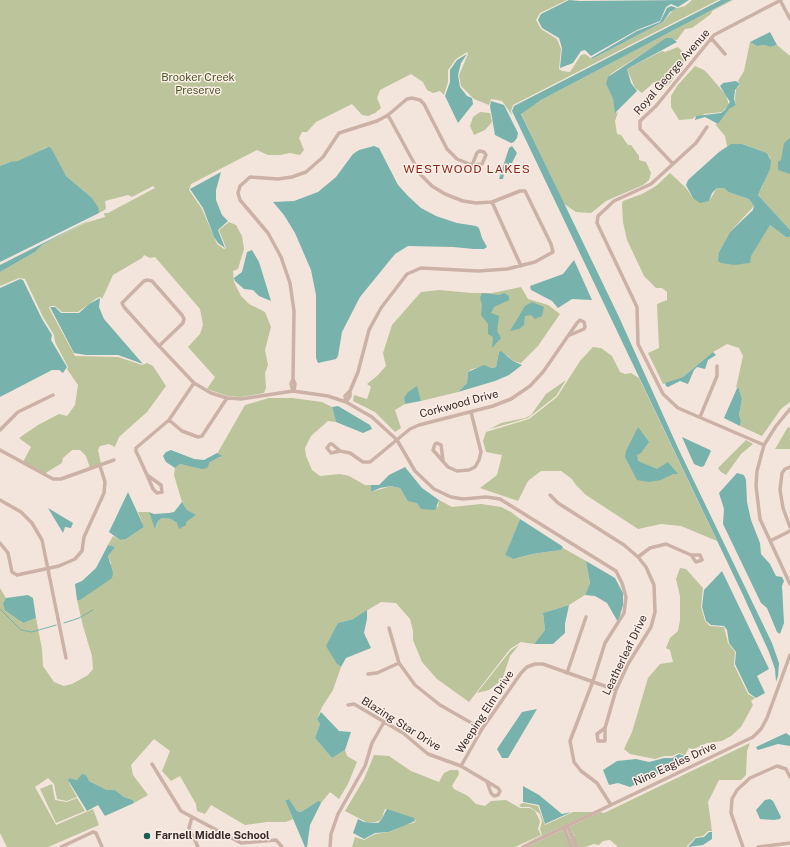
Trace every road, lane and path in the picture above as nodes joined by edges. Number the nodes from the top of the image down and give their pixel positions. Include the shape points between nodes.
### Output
1 (781, 0) edge
2 (790, 19) edge
3 (711, 38) junction
4 (725, 54) dead end
5 (388, 115) junction
6 (707, 128) dead end
7 (673, 164) junction
8 (472, 165) junction
9 (492, 202) junction
10 (521, 266) junction
11 (570, 335) junction
12 (159, 346) junction
13 (717, 366) dead end
14 (194, 383) junction
15 (293, 391) junction
16 (53, 394) dead end
17 (227, 398) junction
18 (346, 402) junction
19 (790, 409) edge
20 (471, 412) junction
21 (700, 418) junction
22 (168, 420) junction
23 (0, 430) edge
24 (397, 440) junction
25 (764, 445) junction
26 (0, 450) edge
27 (340, 451) dead end
28 (114, 460) dead end
29 (443, 460) junction
30 (100, 466) junction
31 (790, 467) edge
32 (147, 475) junction
33 (550, 495) dead end
34 (0, 500) edge
35 (790, 527) edge
36 (790, 531) edge
37 (770, 541) junction
38 (0, 543) edge
39 (691, 555) dead end
40 (638, 557) junction
41 (49, 568) junction
42 (790, 584) edge
43 (586, 617) dead end
44 (389, 628) dead end
45 (790, 655) edge
46 (66, 658) dead end
47 (399, 663) junction
48 (567, 673) junction
49 (368, 674) dead end
50 (593, 681) junction
51 (616, 690) junction
52 (348, 705) dead end
53 (384, 722) junction
54 (605, 728) dead end
55 (482, 729) junction
56 (152, 764) dead end
57 (461, 766) junction
58 (790, 777) edge
59 (487, 782) dead end
60 (611, 805) junction
61 (192, 817) junction
62 (565, 827) junction
63 (790, 843) edge
64 (61, 847) edge
65 (102, 847) edge
66 (198, 847) edge
67 (282, 847) edge
68 (330, 847) edge
69 (523, 847) edge
70 (571, 847) edge
71 (576, 847) edge
72 (743, 847) edge
73 (758, 847) edge

1 - 2 street
1 - 3 street, Royal George Avenue
3 - 4 street
3 - 7 street, Royal George Avenue via 639,123 640,129
5 - 8 street via 407,99 420,100 447,149 457,159
5 - 9 street via 416,168 432,186 463,201
5 - 15 street via 378,121 339,133 323,157 306,172 278,180 250,177 240,186 240,200 274,242 290,283 294,311 291,384
6 - 7 street via 696,143
7 - 21 street via 648,186 610,204 598,216 597,221 637,307 638,344 663,394 678,408
8 - 8 street via 482,164 486,155 484,152 479,150
9 - 10 street
9 - 10 street via 525,191 551,244 553,252 549,255
10 - 18 street via 491,271 421,268 407,274 372,325 358,372 350,391 345,396
11 - 11 street, Corkwood Drive via 578,321 584,322 584,329
11 - 20 street, Corkwood Drive via 530,386 511,399
12 - 12 street via 122,303 147,280 152,281 184,319
12 - 14 street
13 - 21 street via 717,376
14 - 17 street via 211,393
14 - 22 street
15 - 17 street via 241,399
15 - 18 street via 328,396
16 - 23 street via 18,412
17 - 22 street via 202,436 182,431
18 - 24 street via 372,417
19 - 25 street
20 - 24 street, Corkwood Drive via 418,425
20 - 29 street via 480,452 475,467 464,472 457,471
21 - 25 street
22 - 32 street via 136,448
24 - 27 street, Corkwood Drive via 367,463 350,453
24 - 50 street via 414,471 434,489 451,497 486,497 505,501 616,571 626,597 624,613 605,644
25 - 37 street via 757,471 756,495 760,519
26 - 30 street via 53,479 61,479
28 - 30 street
29 - 29 street via 433,450 437,443 441,445
30 - 41 street via 105,482 104,493 84,537 82,551 75,559
31 - 35 street via 782,473 780,490
32 - 32 street via 161,485 162,492 155,492
33 - 40 street, Leatherleaf Drive
34 - 41 street via 32,523 42,540
36 - 37 street
37 - 42 street
38 - 41 street via 8,553 12,572 17,575
39 - 40 street via 666,544 650,548
40 - 51 street, Leatherleaf Drive via 654,585 655,612 651,626
41 - 46 street
43 - 48 street
44 - 47 street
45 - 60 street, Nine Eagles Drive via 767,718 753,737
47 - 49 street via 377,673
47 - 55 street via 420,690 440,705
48 - 50 street, Weeping Elm Drive
48 - 55 street, Weeping Elm Drive via 539,664 527,667
50 - 51 street, Weeping Elm Drive
50 - 60 street via 570,741 571,752 574,762 597,783
51 - 54 street, Leatherleaf Drive
52 - 53 street, Blazing Star Drive via 354,704
53 - 57 street, Blazing Star Drive via 403,733 423,751
53 - 68 street via 372,743 365,766 338,814 331,834
55 - 57 street, Weeping Elm Drive
56 - 61 street via 181,811
57 - 59 street, Blazing Star Drive
58 - 72 street via 786,769 777,766 750,778 737,790 732,799 731,813
60 - 62 street, Nine Eagles Drive
61 - 66 street via 189,828
61 - 67 street via 241,843 276,840
62 - 69 street, Nine Eagles Drive
62 - 70 street
62 - 71 street
63 - 73 street
64 - 65 street via 93,832

